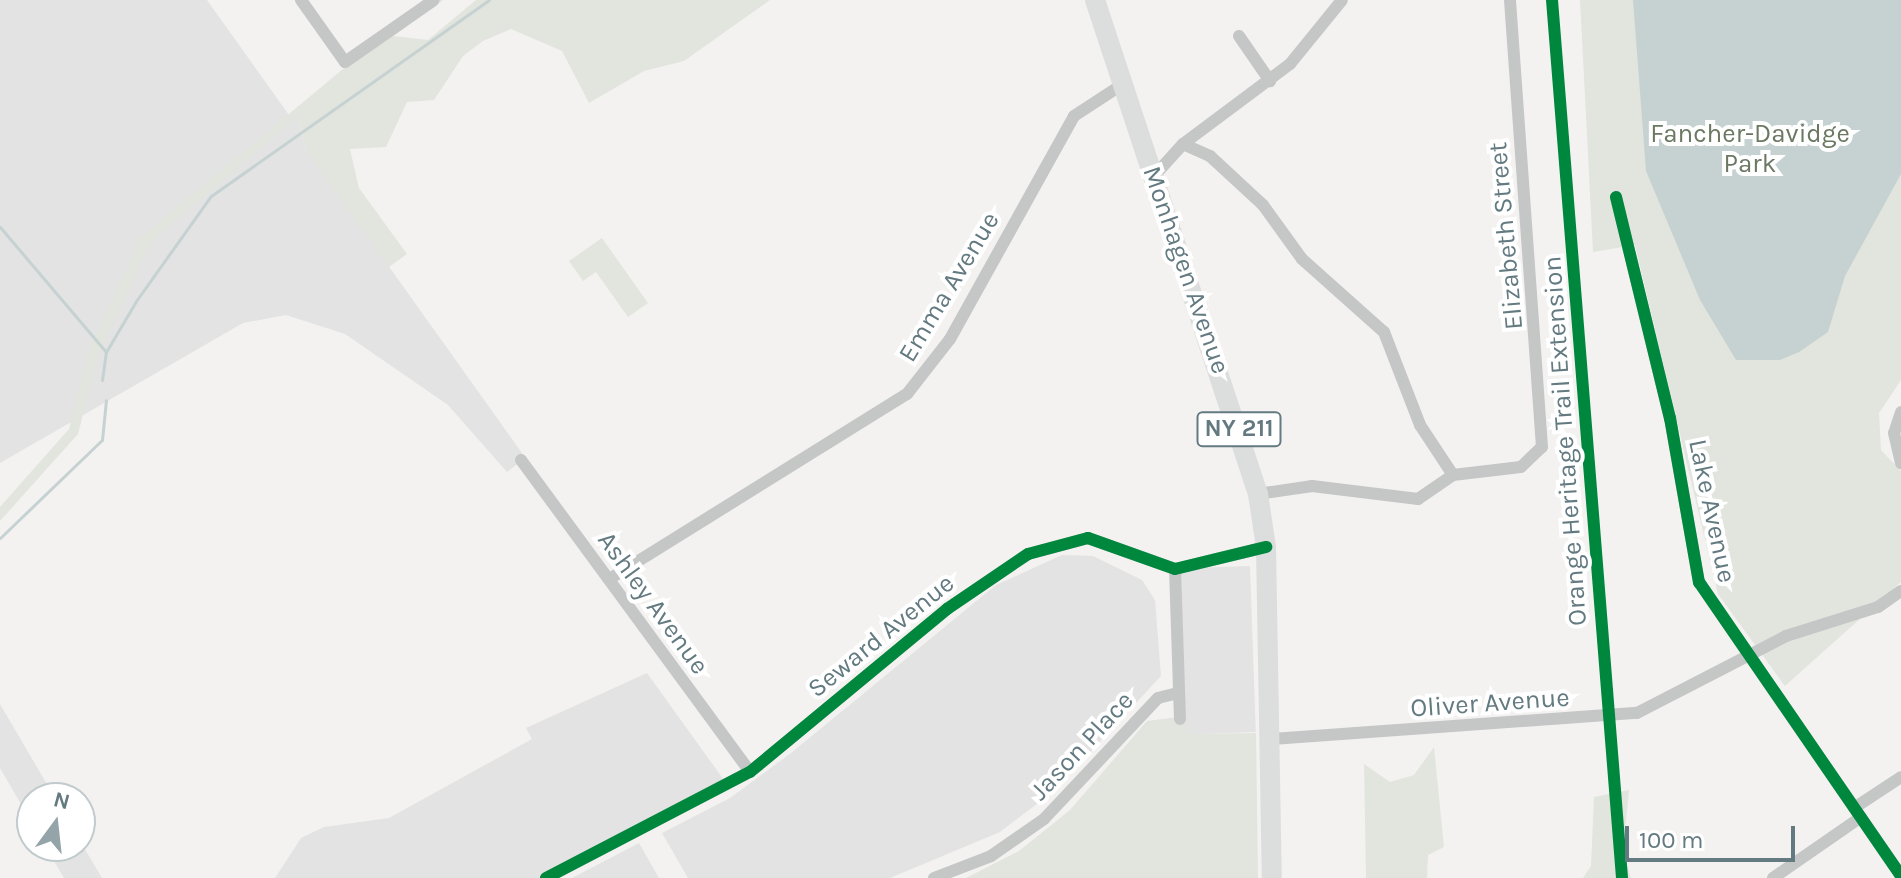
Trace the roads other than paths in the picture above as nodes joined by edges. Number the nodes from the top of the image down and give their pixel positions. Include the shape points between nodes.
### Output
1 (301, 0) edge
2 (434, 0) edge
3 (1095, 0) edge
4 (1342, 0) edge
5 (1510, 0) edge
6 (1239, 36) dead end
7 (1270, 81) junction
8 (1123, 84) junction
9 (1183, 144) junction
10 (1154, 176) junction
11 (1616, 197) dead end
12 (1901, 412) edge
13 (521, 460) dead end
14 (1901, 463) edge
15 (1453, 475) junction
16 (1258, 494) junction
17 (1266, 547) junction
18 (1175, 569) junction
19 (611, 578) junction
20 (1897, 594) edge
21 (1901, 607) edge
22 (1745, 657) junction
23 (1178, 693) junction
24 (1180, 719) dead end
25 (1272, 739) junction
26 (750, 772) junction
27 (1901, 777) edge
28 (1858, 812) junction
29 (1901, 876) edge
30 (546, 878) edge
31 (934, 878) edge
32 (1272, 878) edge
33 (1773, 878) edge

1 - 2 street via 345,62
3 - 8 main road, Monhagen Avenue / NY 211
4 - 7 street
5 - 15 street, Elizabeth Street via 1543,395 1542,447 1530,463
6 - 7 street
7 - 9 street
8 - 10 main road, Monhagen Avenue / NY 211
8 - 19 street, Emma Avenue via 1074,116 950,339 907,394
9 - 10 street
9 - 15 street via 1210,156 1263,205 1302,259 1384,332 1420,425
10 - 16 main road, Monhagen Avenue / NY 211
11 - 22 street, Lake Avenue via 1670,418 1699,582
12 - 14 street via 1894,433
13 - 19 street, Ashley Avenue
15 - 16 street via 1418,499 1312,486
16 - 17 main road, Monhagen Avenue / NY 211
17 - 18 street
17 - 25 main road, Monhagen Avenue / NY 211
18 - 23 street
18 - 26 street, Seward Avenue via 1088,538 1028,554 947,609
19 - 26 street, Ashley Avenue
20 - 21 street
20 - 22 street, Oliver Avenue
22 - 25 street, Oliver Avenue via 1664,702 1609,718
22 - 28 street, Lake Avenue
23 - 24 street
23 - 31 street, Jason Place via 1158,698 1044,819 991,856
25 - 32 main road, Monhagen Avenue / NY 211
26 - 30 street, Seward Avenue
27 - 28 street
28 - 29 street, Lake Avenue
28 - 33 street

